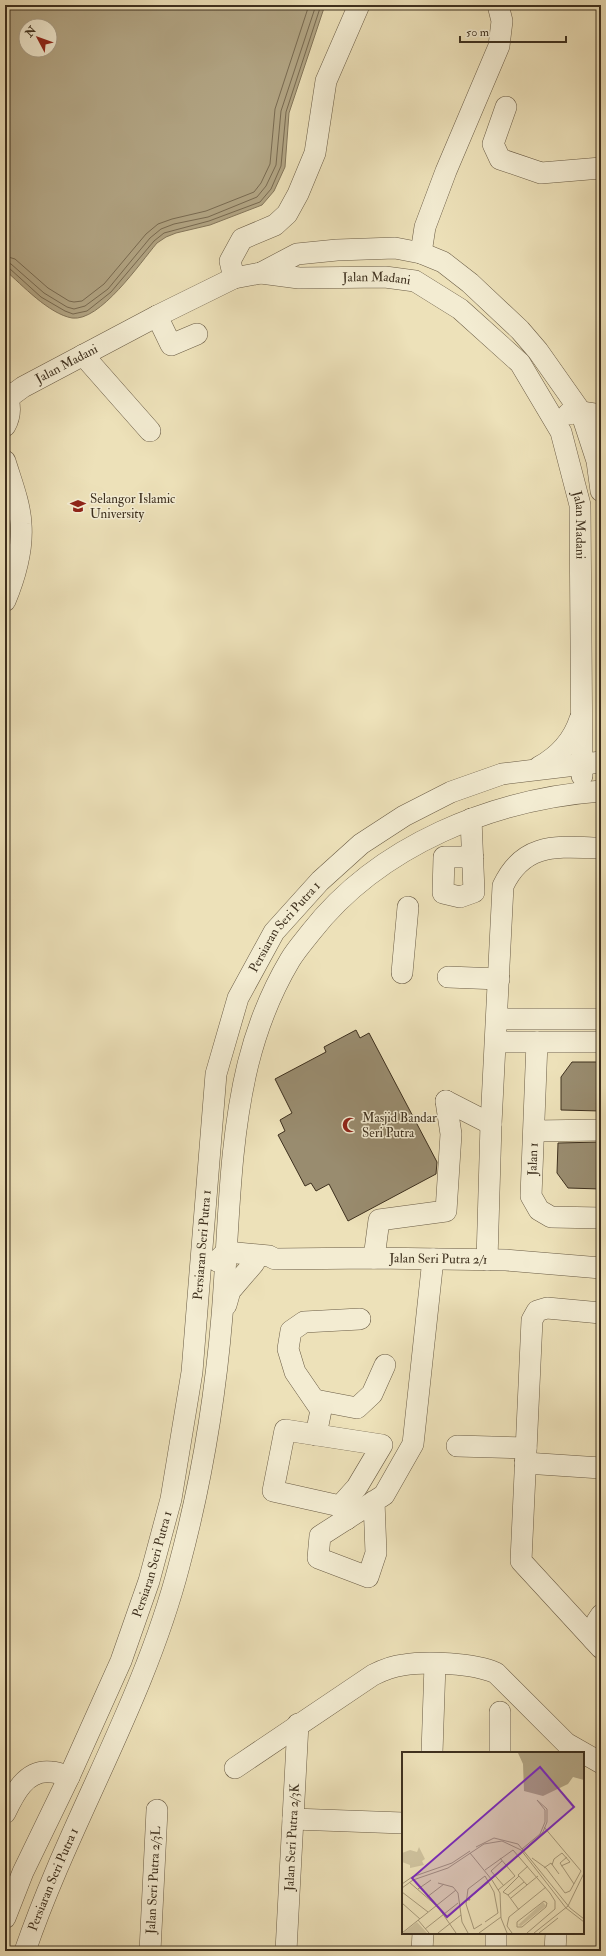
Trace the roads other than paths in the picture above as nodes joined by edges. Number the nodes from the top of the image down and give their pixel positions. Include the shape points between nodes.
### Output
1 (359, 5) edge
2 (498, 5) edge
3 (506, 107) dead end
4 (601, 168) edge
5 (337, 250) junction
6 (421, 253) junction
7 (261, 273) junction
8 (338, 277) junction
9 (234, 278) junction
10 (157, 316) junction
11 (203, 338) dead end
12 (83, 355) junction
13 (7, 395) edge
14 (580, 412) junction
15 (601, 415) edge
16 (551, 416) junction
17 (5, 426) edge
18 (150, 431) dead end
19 (599, 458) edge
20 (5, 461) edge
21 (601, 491) edge
22 (5, 601) edge
23 (582, 714) junction
24 (592, 762) edge
25 (535, 770) junction
26 (591, 792) edge
27 (471, 819) junction
28 (601, 848) edge
29 (473, 858) dead end
30 (408, 907) dead end
31 (402, 973) dead end
32 (448, 977) dead end
33 (499, 979) junction
34 (498, 1019) junction
35 (601, 1019) edge
36 (496, 1042) junction
37 (537, 1042) junction
38 (601, 1042) edge
39 (491, 1124) junction
40 (601, 1130) edge
41 (534, 1131) junction
42 (209, 1173) junction
43 (230, 1197) junction
44 (601, 1218) edge
45 (223, 1258) junction
46 (374, 1258) junction
47 (254, 1259) junction
48 (433, 1259) junction
49 (487, 1260) junction
50 (601, 1268) edge
51 (601, 1313) edge
52 (222, 1317) junction
53 (360, 1319) dead end
54 (385, 1365) dead end
55 (192, 1372) junction
56 (315, 1400) junction
57 (316, 1435) junction
58 (457, 1446) dead end
59 (526, 1455) junction
60 (601, 1468) edge
61 (374, 1501) junction
62 (343, 1512) junction
63 (601, 1615) edge
64 (597, 1643) edge
65 (435, 1664) junction
66 (500, 1712) dead end
67 (298, 1724) junction
68 (565, 1748) edge
69 (432, 1752) edge
70 (500, 1752) edge
71 (575, 1752) edge
72 (584, 1756) edge
73 (601, 1763) edge
74 (234, 1768) dead end
75 (69, 1777) junction
76 (157, 1810) dead end
77 (5, 1813) edge
78 (293, 1819) junction
79 (402, 1823) edge
80 (5, 1918) edge
81 (423, 1934) edge
82 (496, 1934) edge
83 (556, 1934) edge
84 (25, 1951) edge
85 (150, 1951) edge
86 (286, 1951) edge
87 (422, 1951) edge
88 (496, 1951) edge
89 (555, 1951) edge

1 - 9 street via 326,81 315,153 298,194 287,214 275,225 242,239 230,261
2 - 6 street via 502,21 499,46 446,171 425,227
3 - 4 street via 493,144 500,159 541,173
5 - 6 street, Jalan Madani via 395,248
5 - 7 street, Jalan Madani via 297,254
5 - 8 street
6 - 14 street, Jalan Madani via 443,262 470,283 520,330 538,351
7 - 8 street, Jalan Madani via 299,278
7 - 9 street, Jalan Madani
8 - 16 street, Jalan Madani via 385,277 415,281 460,309 520,363
9 - 10 street, Jalan Madani
10 - 11 street via 171,345
10 - 12 street, Jalan Madani
12 - 13 street, Jalan Madani
12 - 18 street
13 - 17 street via 9,417
14 - 15 street
14 - 16 street
14 - 19 street, Jalan Madani
16 - 23 street, Jalan Madani via 561,432 580,505
19 - 21 street, Jalan Madani
20 - 22 street via 21,524 18,562
23 - 24 street, Jalan Madani
23 - 25 street via 576,732 568,744
24 - 25 street, Persiaran Seri Putra 1
24 - 26 street, Jalan Madani
25 - 42 street, Persiaran Seri Putra 1 via 502,774 451,792 404,816 360,844 320,881 274,932 238,998 216,1074
26 - 27 street, Persiaran Seri Putra 1 via 512,807
27 - 29 street
27 - 43 street, Persiaran Seri Putra 1 via 444,830 396,857 360,883 324,916 291,957 266,1008 248,1064 237,1129
28 - 33 street via 553,847 537,851 522,859 509,872 503,886
30 - 31 street
32 - 33 street
33 - 34 street
34 - 35 street
34 - 36 street
36 - 37 street
36 - 39 street
37 - 38 street
37 - 41 street, Jalan 1
39 - 46 street via 446,1100 451,1134 446,1212 379,1220
39 - 49 street
40 - 41 street
41 - 44 street, Jalan 1 via 531,1196 539,1210 551,1217
42 - 45 street via 214,1192 210,1238 212,1248
42 - 55 street, Persiaran Seri Putra 1
43 - 45 street, Persiaran Seri Putra 1
43 - 47 street via 241,1240
45 - 47 street, Jalan Seri Putra 2/1
45 - 52 street, Persiaran Seri Putra 1
45 - 55 street via 210,1277 201,1345
46 - 47 street, Jalan Seri Putra 2/1 via 275,1259 270,1262
46 - 48 street, Jalan Seri Putra 2/1
47 - 52 street via 230,1291
48 - 49 street, Jalan Seri Putra 2/1
48 - 61 street via 412,1444 384,1495
49 - 50 street, Jalan Seri Putra 2/1
51 - 59 street via 547,1308 537,1311 532,1320
52 - 84 street, Persiaran Seri Putra 1 via 211,1419 180,1566 165,1615 145,1672 64,1851
53 - 56 street via 304,1322 290,1331 288,1349 295,1372
54 - 56 street via 372,1394 357,1408
55 - 75 street, Persiaran Seri Putra 1 via 171,1499 149,1581 121,1661
56 - 57 street via 321,1410
57 - 62 street via 382,1445
57 - 62 street via 285,1430 273,1491
58 - 59 street
59 - 60 street
59 - 64 street via 521,1561
61 - 62 street
61 - 62 street via 376,1553 368,1578 318,1558 320,1536
63 - 64 street via 597,1621
65 - 67 street via 403,1664 387,1668
65 - 68 street via 483,1667 496,1673
65 - 69 street
66 - 70 street
67 - 74 street
67 - 78 street, Jalan Seri Putra 2/3K
68 - 71 street
72 - 73 street
75 - 77 street via 51,1771 36,1773 14,1793
75 - 80 street, Persiaran Seri Putra 1 via 23,1872
76 - 85 street, Jalan Seri Putra 2/3L
78 - 79 street
78 - 86 street, Jalan Seri Putra 2/3K
81 - 87 street
82 - 88 street
83 - 89 street

